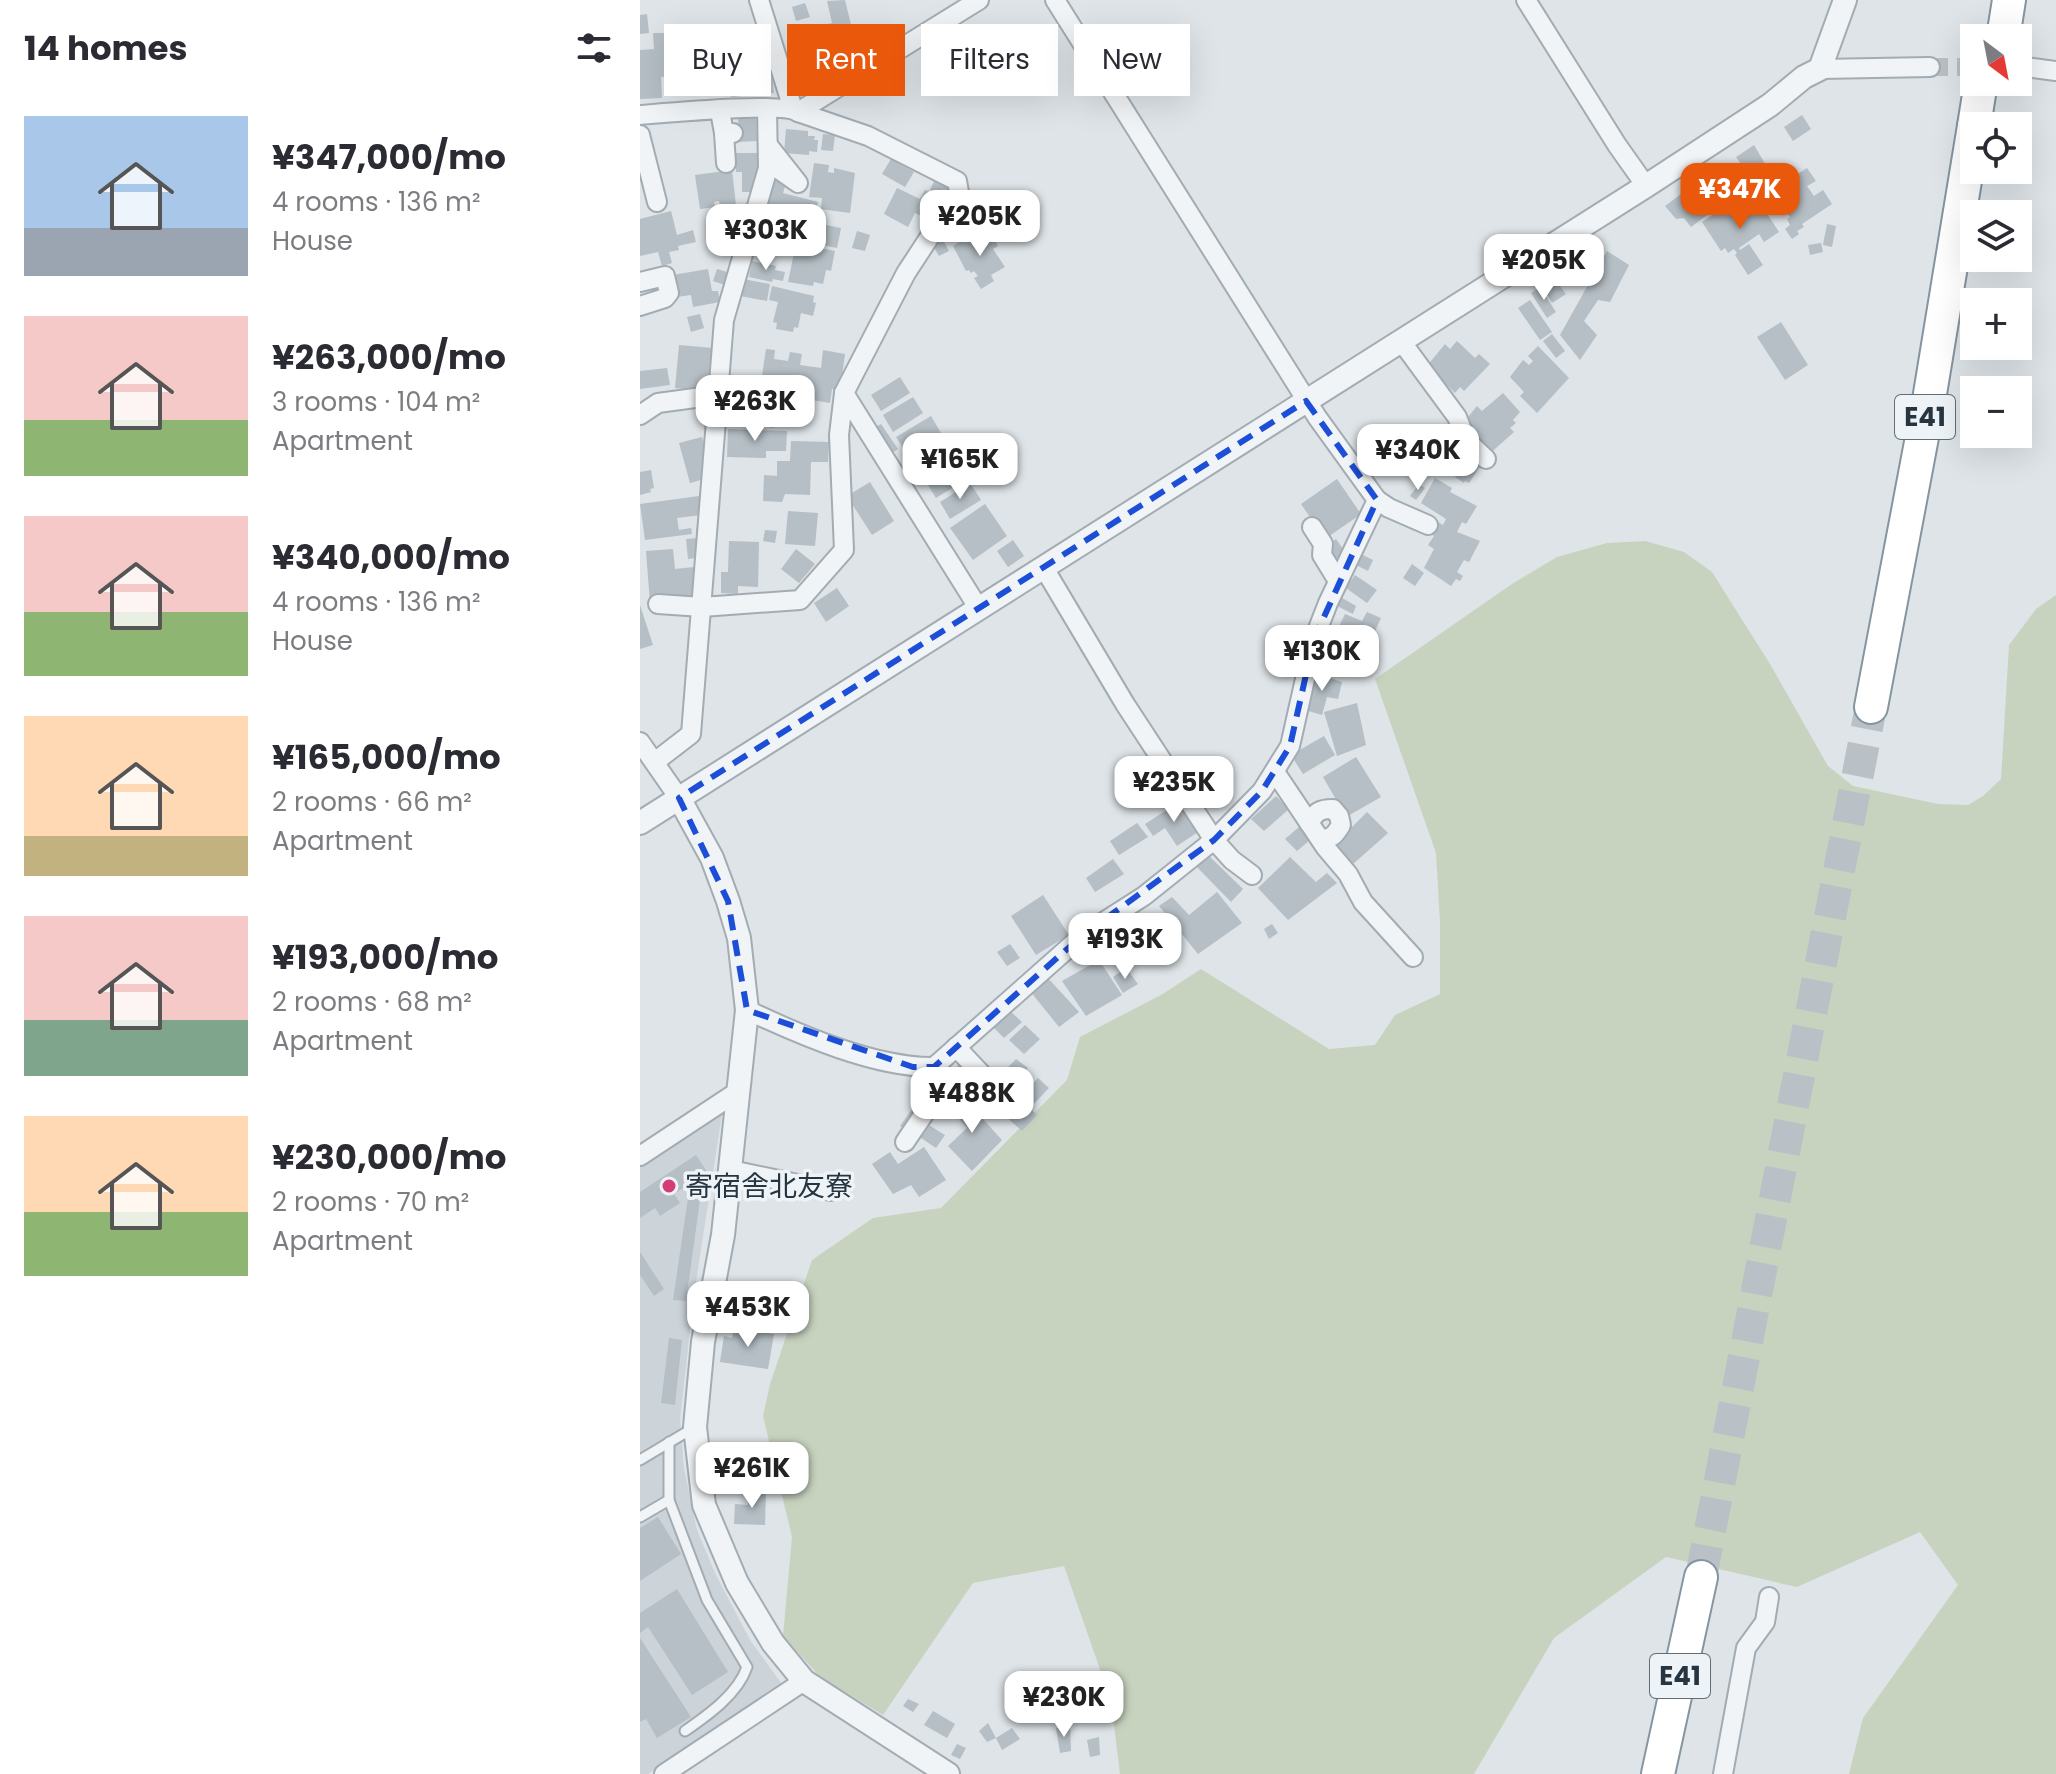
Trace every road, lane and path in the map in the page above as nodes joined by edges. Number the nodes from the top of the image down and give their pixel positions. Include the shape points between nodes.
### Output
1 (759, 0) edge
2 (979, 0) edge
3 (1055, 0) edge
4 (1526, 0) edge
5 (1845, 0) edge
6 (1993, 0) edge
7 (2009, 0) edge
8 (1990, 24) edge
9 (2005, 24) edge
10 (1930, 67) tunnel mouth
11 (2032, 68) edge
12 (1820, 69) junction
13 (2056, 71) edge
14 (767, 108) junction
15 (720, 111) junction
16 (796, 111) junction
17 (640, 115) edge
18 (640, 135) edge
19 (726, 163) dead end
20 (1646, 186) junction
21 (657, 202) dead end
22 (1960, 211) edge
23 (1965, 272) edge
24 (640, 282) edge
25 (640, 306) edge
26 (1401, 341) junction
27 (844, 393) junction
28 (717, 395) junction
29 (1306, 401) junction
30 (640, 415) edge
31 (1486, 459) dead end
32 (1377, 500) junction
33 (1428, 525) dead end
34 (1312, 527) dead end
35 (1044, 568) junction
36 (1338, 581) junction
37 (658, 604) dead end
38 (702, 607) junction
39 (979, 609) junction
40 (640, 742) edge
41 (656, 761) junction
42 (1275, 772) junction
43 (679, 798) junction
44 (640, 823) edge
45 (1309, 823) junction
46 (1320, 839) junction
47 (1214, 840) junction
48 (1252, 875) dead end
49 (1413, 957) dead end
50 (747, 1010) junction
51 (956, 1047) junction
52 (936, 1065) junction
53 (989, 1082) dead end
54 (740, 1090) junction
55 (905, 1142) dead end
56 (640, 1156) edge
57 (731, 1170) junction
58 (831, 1191) dead end
59 (695, 1427) junction
60 (669, 1442) junction
61 (640, 1460) edge
62 (669, 1500) junction
63 (640, 1517) edge
64 (1769, 1597) dead end
65 (804, 1681) junction
66 (685, 1731) dead end
67 (664, 1774) edge
68 (948, 1774) edge
69 (1658, 1774) edge
70 (1674, 1774) edge
71 (1723, 1774) edge

1 - 16 street
2 - 16 street
3 - 29 street
4 - 20 street
5 - 12 street
6 - 8 highway
7 - 9 highway
10 - 12 street
11 - 13 street
12 - 20 street
14 - 15 street
14 - 16 street
14 - 28 street via 768,153 724,320
15 - 17 street
15 - 19 street via 728,133
16 - 27 street via 868,136 957,181 959,192 906,273
18 - 21 street
20 - 26 street
22 - 23 highway, E41 via 1879,712 1935,462
24 - 25 street via 665,276 669,293
26 - 29 street
26 - 31 street via 1457,417 1466,440
27 - 38 street via 839,435 844,550 800,600
27 - 39 street
28 - 30 street via 658,403
28 - 38 street
29 - 32 street
29 - 35 street
32 - 33 street
32 - 36 street
34 - 36 street
35 - 39 street
35 - 47 street
36 - 42 street via 1314,639 1290,746
37 - 38 street
38 - 41 street via 691,734
39 - 43 street
40 - 41 street
41 - 43 street
42 - 45 street
42 - 47 street
43 - 44 street
43 - 50 street via 712,858 728,901 739,938
45 - 46 street
45 - 46 street via 1324,809 1339,816 1336,835
46 - 49 street via 1363,902
47 - 48 street
47 - 51 street via 1144,896 1083,935
50 - 52 street via 892,1064
50 - 54 street
51 - 52 street
51 - 53 street
52 - 55 street via 945,1083
54 - 56 street
54 - 57 street
57 - 58 street
57 - 59 street
59 - 60 lane
59 - 65 street via 704,1505 737,1583 773,1643
60 - 61 lane
60 - 62 lane
62 - 63 lane
62 - 66 lane via 707,1600 747,1667 742,1681
64 - 71 street via 1765,1622 1746,1648
65 - 67 street
65 - 68 street
69 - 70 highway, E41 via 1708,1578

